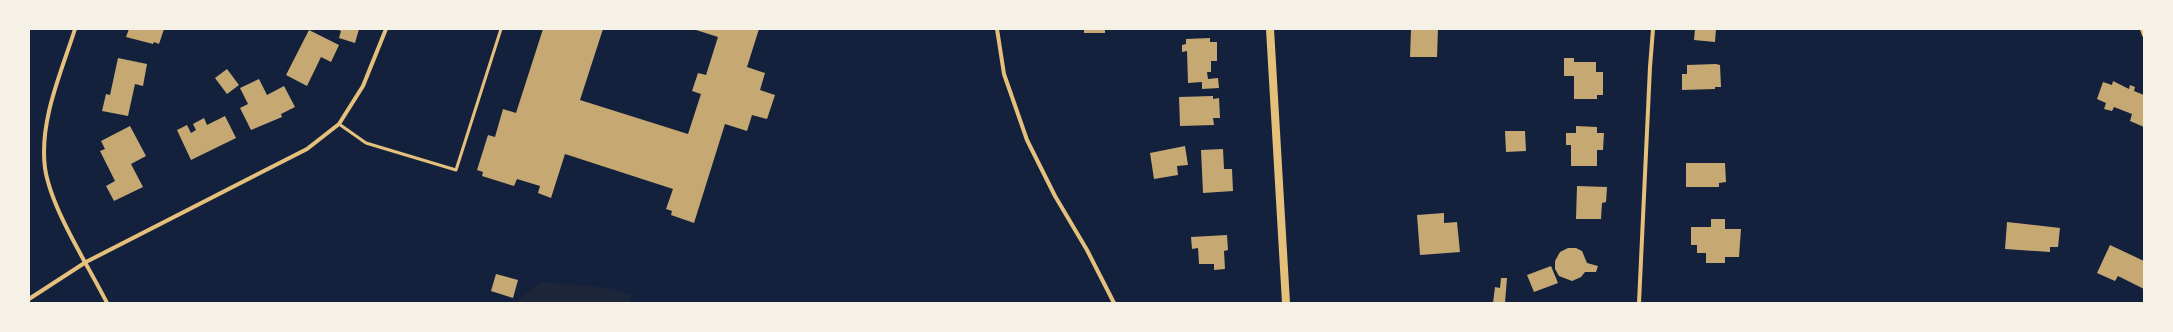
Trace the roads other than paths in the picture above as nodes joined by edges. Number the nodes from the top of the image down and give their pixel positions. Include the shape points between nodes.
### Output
1 (75, 29) edge
2 (386, 29) edge
3 (501, 29) edge
4 (997, 29) edge
5 (1270, 29) edge
6 (1653, 29) edge
7 (2142, 29) edge
8 (2144, 35) edge
9 (339, 124) junction
10 (86, 262) junction
11 (29, 300) edge
12 (107, 303) edge
13 (1114, 303) edge
14 (1286, 303) edge
15 (1639, 303) edge

1 - 10 street via 52,101 46,132 45,168 56,207
2 - 9 street via 363,86
3 - 9 lane via 456,170 366,143
4 - 13 street via 1004,74 1027,140
5 - 14 main road
6 - 15 street
7 - 8 street
9 - 10 street via 307,149
10 - 11 street
10 - 12 street

